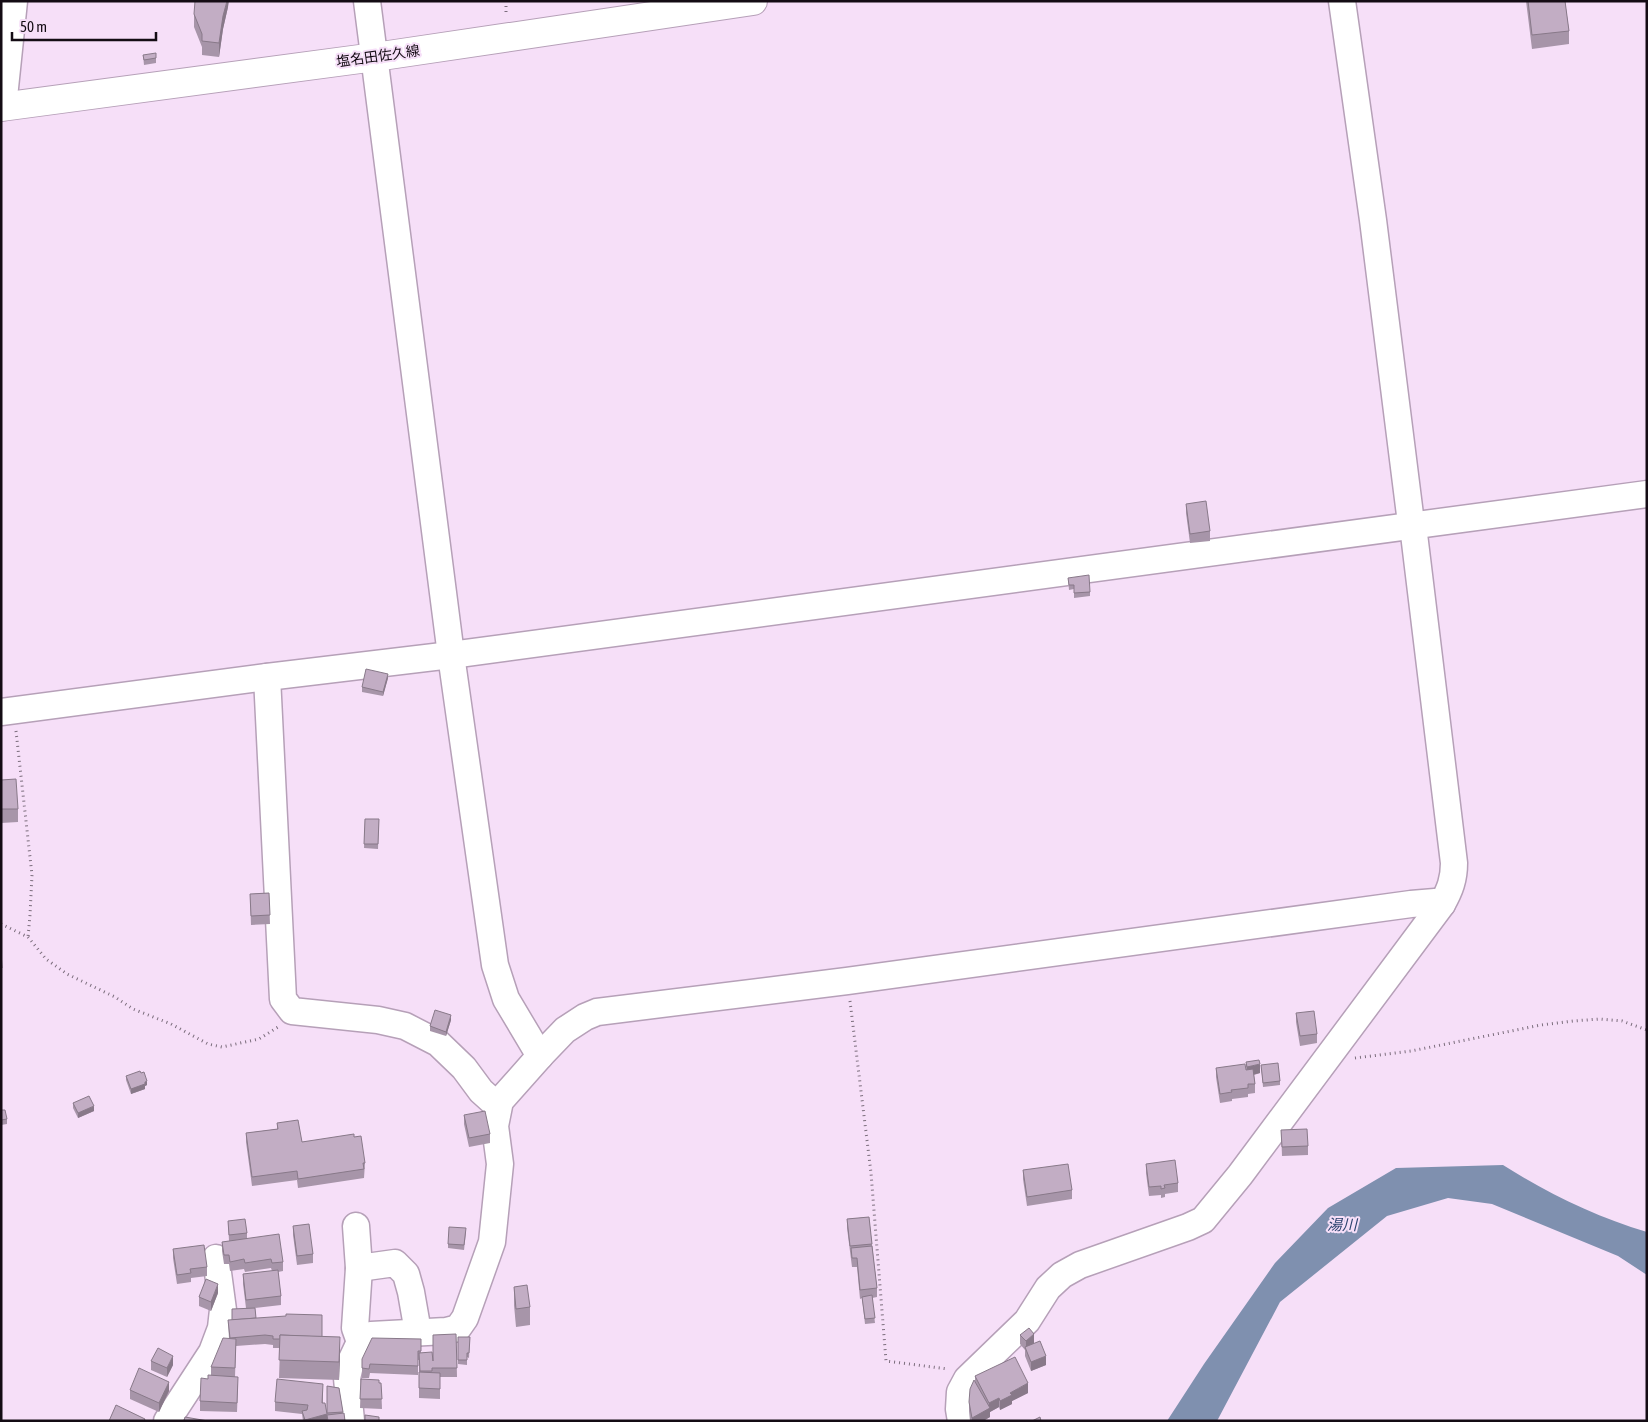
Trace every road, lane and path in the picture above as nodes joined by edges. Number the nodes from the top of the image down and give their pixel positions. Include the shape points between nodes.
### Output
1 (14, 1) edge
2 (367, 1) edge
3 (753, 1) edge
4 (1342, 1) edge
5 (375, 57) junction
6 (2, 107) edge
7 (1647, 494) edge
8 (1412, 525) junction
9 (451, 655) junction
10 (267, 677) junction
11 (7, 711) edge
12 (1442, 904) junction
13 (1, 924) edge
14 (28, 937) junction
15 (847, 981) junction
16 (292, 1011) junction
17 (1647, 1030) edge
18 (540, 1056) junction
19 (1325, 1062) junction
20 (500, 1101) junction
21 (356, 1226) dead end
22 (216, 1258) dead end
23 (359, 1268) junction
24 (418, 1332) junction
25 (360, 1342) junction
26 (967, 1379) junction
27 (167, 1421) edge
28 (351, 1421) edge
29 (961, 1421) edge

1 - 6 street
2 - 5 street
3 - 5 main road, 塩名田佐久線
4 - 8 street
5 - 6 main road, 塩名田佐久線
5 - 9 street
7 - 8 street
8 - 9 street
8 - 12 street via 1454,864 1454,876
9 - 10 street
9 - 18 street via 495,965 506,999
10 - 11 street
10 - 16 street via 283,998
11 - 14 path via 32,876
12 - 15 street via 1411,904
12 - 19 street
13 - 14 path
14 - 16 path via 46,959 67,974 208,1044 222,1047 259,1039 278,1027
15 - 18 street via 597,1012 575,1022
15 - 26 path via 871,1173 886,1361 956,1370
16 - 20 street via 404,1026 438,1043 464,1068 481,1091 491,1100
17 - 19 path via 1622,1021 1573,1021 1411,1051
18 - 20 street
19 - 26 street via 1203,1220 1080,1265 1062,1275 1048,1288 1027,1321
20 - 24 street via 496,1126 500,1164 492,1242 465,1318 458,1328
21 - 23 street
22 - 27 street via 223,1310 221,1328 212,1352
23 - 24 street via 395,1263 406,1274
23 - 25 street via 355,1328
24 - 25 street via 371,1334
25 - 28 street via 347,1378
26 - 29 street via 960,1392

